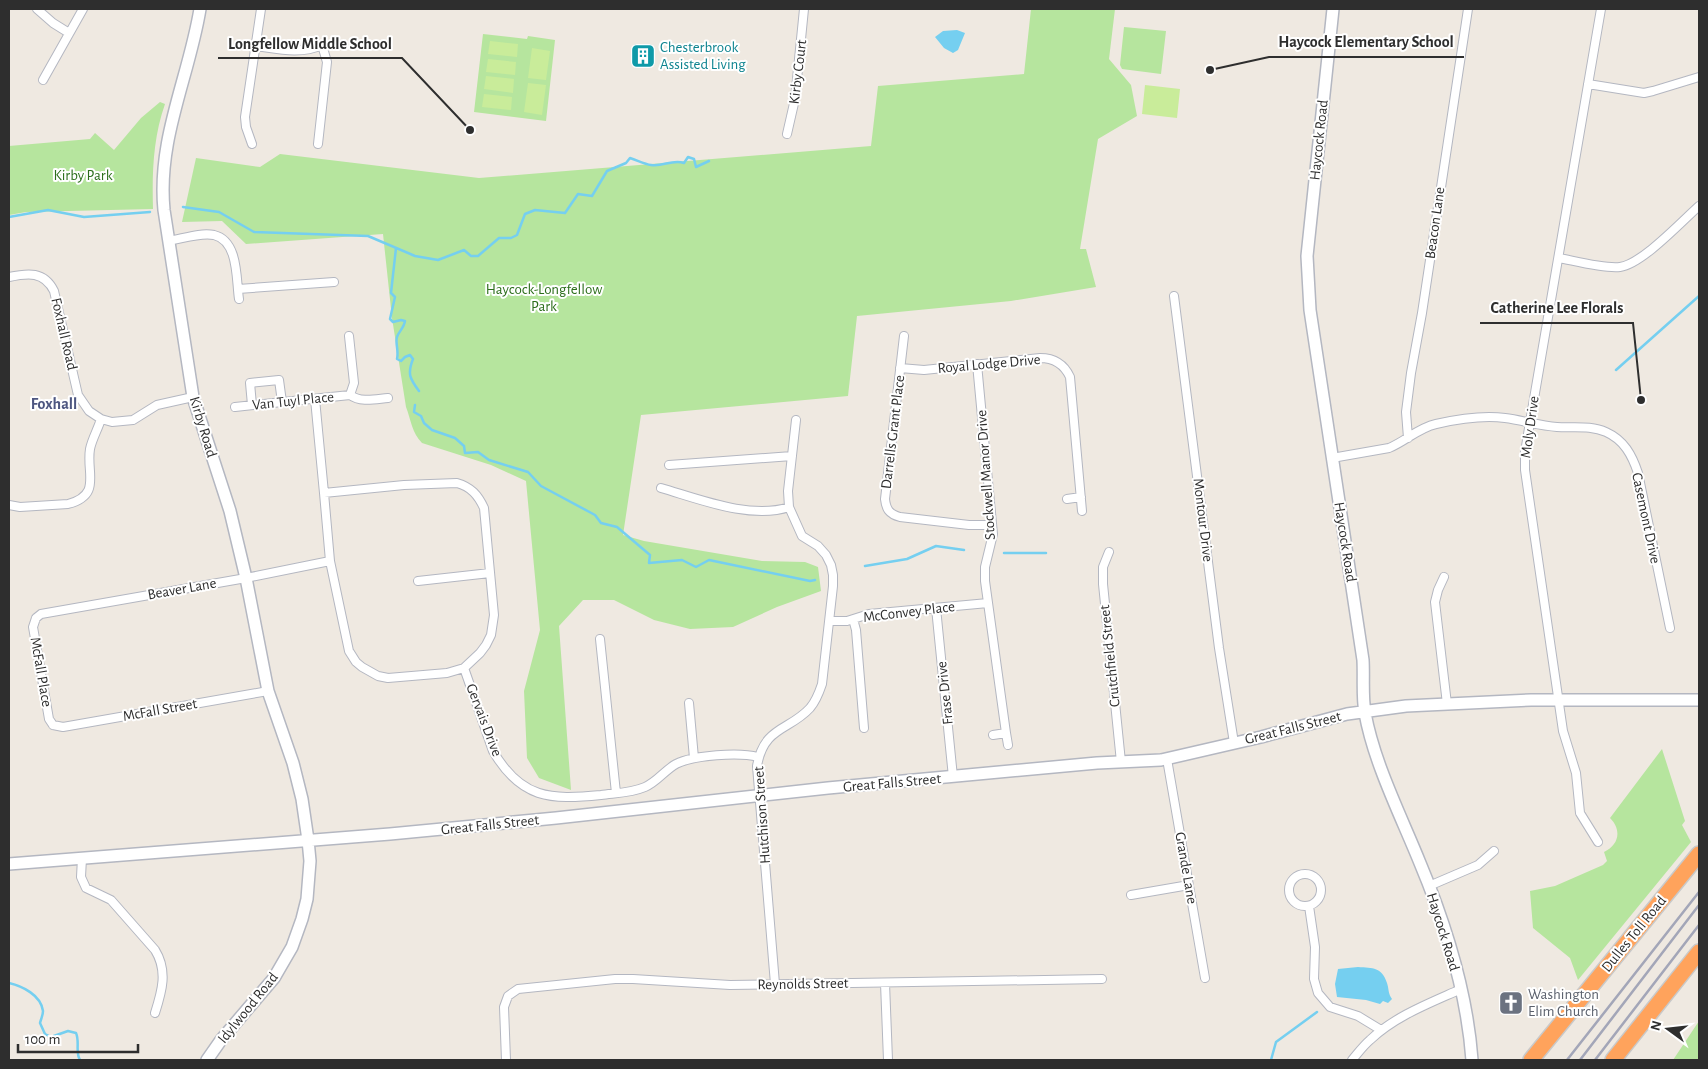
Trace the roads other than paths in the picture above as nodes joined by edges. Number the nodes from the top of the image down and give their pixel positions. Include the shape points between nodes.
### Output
1 (37, 9) edge
2 (83, 9) edge
3 (200, 9) edge
4 (261, 9) edge
5 (804, 9) edge
6 (1333, 9) edge
7 (1468, 9) edge
8 (1601, 9) edge
9 (69, 33) junction
10 (255, 46) junction
11 (1699, 76) edge
12 (43, 80) dead end
13 (1588, 84) junction
14 (787, 134) dead end
15 (252, 144) dead end
16 (318, 144) dead end
17 (1699, 206) edge
18 (168, 240) junction
19 (1558, 258) junction
20 (9, 277) edge
21 (334, 282) dead end
22 (238, 289) junction
23 (1174, 296) dead end
24 (239, 299) dead end
25 (349, 336) dead end
26 (904, 336) dead end
27 (977, 364) junction
28 (900, 368) junction
29 (350, 395) junction
30 (193, 397) junction
31 (388, 398) dead end
32 (315, 399) junction
33 (282, 402) junction
34 (252, 405) junction
35 (235, 407) dead end
36 (101, 419) junction
37 (796, 420) dead end
38 (1530, 422) junction
39 (1408, 438) junction
40 (792, 456) junction
41 (1332, 458) junction
42 (669, 465) dead end
43 (662, 488) dead end
44 (324, 494) junction
45 (1081, 497) junction
46 (1067, 499) dead end
47 (9, 505) edge
48 (789, 507) junction
49 (1082, 511) dead end
50 (992, 524) junction
51 (1109, 552) dead end
52 (330, 561) junction
53 (490, 574) junction
54 (1444, 577) dead end
55 (246, 578) junction
56 (418, 581) dead end
57 (988, 603) junction
58 (936, 608) junction
59 (33, 617) joint
60 (853, 619) junction
61 (830, 621) junction
62 (1670, 628) dead end
63 (600, 639) dead end
64 (464, 668) junction
65 (268, 691) junction
66 (1558, 700) junction
67 (1699, 700) edge
68 (689, 703) dead end
69 (1447, 704) junction
70 (1365, 712) junction
71 (52, 727) joint
72 (864, 728) dead end
73 (1006, 733) junction
74 (993, 735) dead end
75 (1234, 743) junction
76 (1008, 746) dead end
77 (758, 757) junction
78 (694, 758) junction
79 (1167, 759) junction
80 (1121, 762) junction
81 (953, 777) junction
82 (616, 793) junction
83 (759, 796) junction
84 (308, 840) junction
85 (1598, 842) dead end
86 (1494, 852) dead end
87 (1699, 854) edge
88 (82, 858) junction
89 (9, 864) edge
90 (1699, 868) edge
91 (1189, 885) junction
92 (1429, 886) junction
93 (1131, 895) dead end
94 (1309, 906) junction
95 (1699, 952) edge
96 (1205, 978) dead end
97 (1102, 979) dead end
98 (885, 983) junction
99 (775, 984) junction
100 (1461, 989) junction
101 (155, 1013) dead end
102 (1381, 1030) junction
103 (207, 1060) edge
104 (506, 1060) edge
105 (888, 1060) edge
106 (1352, 1060) edge
107 (1472, 1060) edge
108 (1531, 1060) edge
109 (1544, 1060) edge
110 (1613, 1060) edge

1 - 9 street
2 - 9 street
3 - 18 main road, Kirby Road via 165,152 162,196
4 - 10 street
5 - 14 street, Kirby Court via 795,99
6 - 41 main road, Haycock Road via 1307,256 1310,310
7 - 39 street, Beacon Lane via 1411,373 1406,412
8 - 13 street, Moly Drive
9 - 12 street
10 - 15 street via 245,117
10 - 16 street via 295,51 322,45 327,62
11 - 13 street via 1644,92
13 - 19 street, Moly Drive
17 - 19 street via 1641,258 1628,264 1612,267
18 - 22 street via 208,235 221,238 233,256
18 - 30 main road, Kirby Road
19 - 38 street, Moly Drive
20 - 36 street, Foxhall Road via 36,274 51,285 78,395 88,411
21 - 22 street
22 - 24 street
23 - 75 street, Montour Drive
25 - 29 street, Van Tuyl Place via 354,383
26 - 28 street, Darrells Grant Place
27 - 28 street, Royal Lodge Drive via 924,370
27 - 45 street, Royal Lodge Drive via 1045,358 1055,361 1067,371
27 - 50 street, Stockwell Manor Drive
28 - 50 street, Darrells Grant Place via 885,499 887,509 900,517 970,525
29 - 31 street, Van Tuyl Place via 363,400
29 - 32 street, Van Tuyl Place
30 - 36 street via 157,405 133,420 112,422
30 - 55 main road, Kirby Road via 230,511
32 - 33 street, Van Tuyl Place
32 - 44 street
33 - 34 street, Van Tuyl Place
33 - 34 street via 280,380 250,383
34 - 35 street, Van Tuyl Place
36 - 47 street via 90,448 91,482 84,496 68,504
37 - 40 street
38 - 39 street, Casemont Drive via 1470,418 1436,424
38 - 62 street, Casemont Drive via 1556,427 1597,428 1615,437 1629,451 1638,473
38 - 66 street, Moly Drive via 1526,487
39 - 41 street, Casemont Drive via 1389,448
40 - 42 street
40 - 48 street
41 - 70 main road, Haycock Road via 1363,660
43 - 48 street via 729,507 772,511
44 - 52 street
44 - 53 street via 404,485 457,483 469,488 484,508
45 - 46 street
45 - 49 street
48 - 61 street, Hutchison Street via 802,536 818,546 831,565
50 - 57 street, Stockwell Manor Drive via 992,542 984,573
51 - 80 street, Crutchfield Street via 1103,567 1103,584
52 - 55 street, Beaver Lane
52 - 64 street via 349,651 362,667 388,678 447,673
53 - 56 street
53 - 64 street via 494,615 491,635 480,654
54 - 69 street via 1435,602
55 - 59 street, Beaver Lane
55 - 65 main road, Kirby Road
57 - 58 street, McConvey Place
57 - 73 street, Stockwell Manor Drive
58 - 60 street, McConvey Place via 869,614
58 - 81 street, Frase Drive
59 - 71 street, McFall Place
60 - 61 street, McConvey Place
60 - 72 street
61 - 77 street, Hutchison Street via 819,694 809,710 776,731
63 - 82 street
64 - 82 street, Gervais Drive via 493,752 520,784 541,794 565,798
65 - 71 street, McFall Street
65 - 84 main road, Kirby Road via 293,763
66 - 67 main road, Great Falls Street
66 - 69 main road, Great Falls Street
66 - 85 street, Moly Drive via 1563,731 1576,773 1580,812
68 - 78 street
69 - 70 main road, Great Falls Street
70 - 75 main road, Great Falls Street
70 - 92 main road, Haycock Road via 1372,742
73 - 74 street
73 - 76 street, Stockwell Manor Drive
75 - 79 main road, Great Falls Street
77 - 78 street, Gervais Drive via 741,754
77 - 83 street, Hutchison Street
78 - 82 street, Gervais Drive via 675,765 648,786
79 - 80 main road, Great Falls Street
79 - 91 street, Grande Lane
80 - 81 main road, Great Falls Street
81 - 83 main road, Great Falls Street
83 - 84 main road, Great Falls Street via 539,820
83 - 99 street, Hutchison Street
84 - 88 main road, Great Falls Street
84 - 103 main road, Idylwood Road via 307,899 292,947 274,978
86 - 92 street via 1478,865
87 - 108 highway, Dulles Toll Road
88 - 89 main road, Great Falls Street
88 - 101 street via 81,877 86,888 111,900 159,957 164,976
90 - 109 highway
91 - 93 street
91 - 96 street, Grande Lane
92 - 100 main road, Haycock Road
94 - 94 street via 1318,899 1321,888 1317,878 1302,873 1291,882 1289,893 1294,902
94 - 102 street via 1316,947 1314,979 1318,993 1330,1006 1358,1016
95 - 110 highway
97 - 98 street, Reynolds Street
98 - 99 street, Reynolds Street
98 - 105 street
99 - 104 street, Reynolds Street via 615,979 518,989 508,996 504,1007
100 - 102 street
100 - 107 main road, Haycock Road
102 - 106 street

